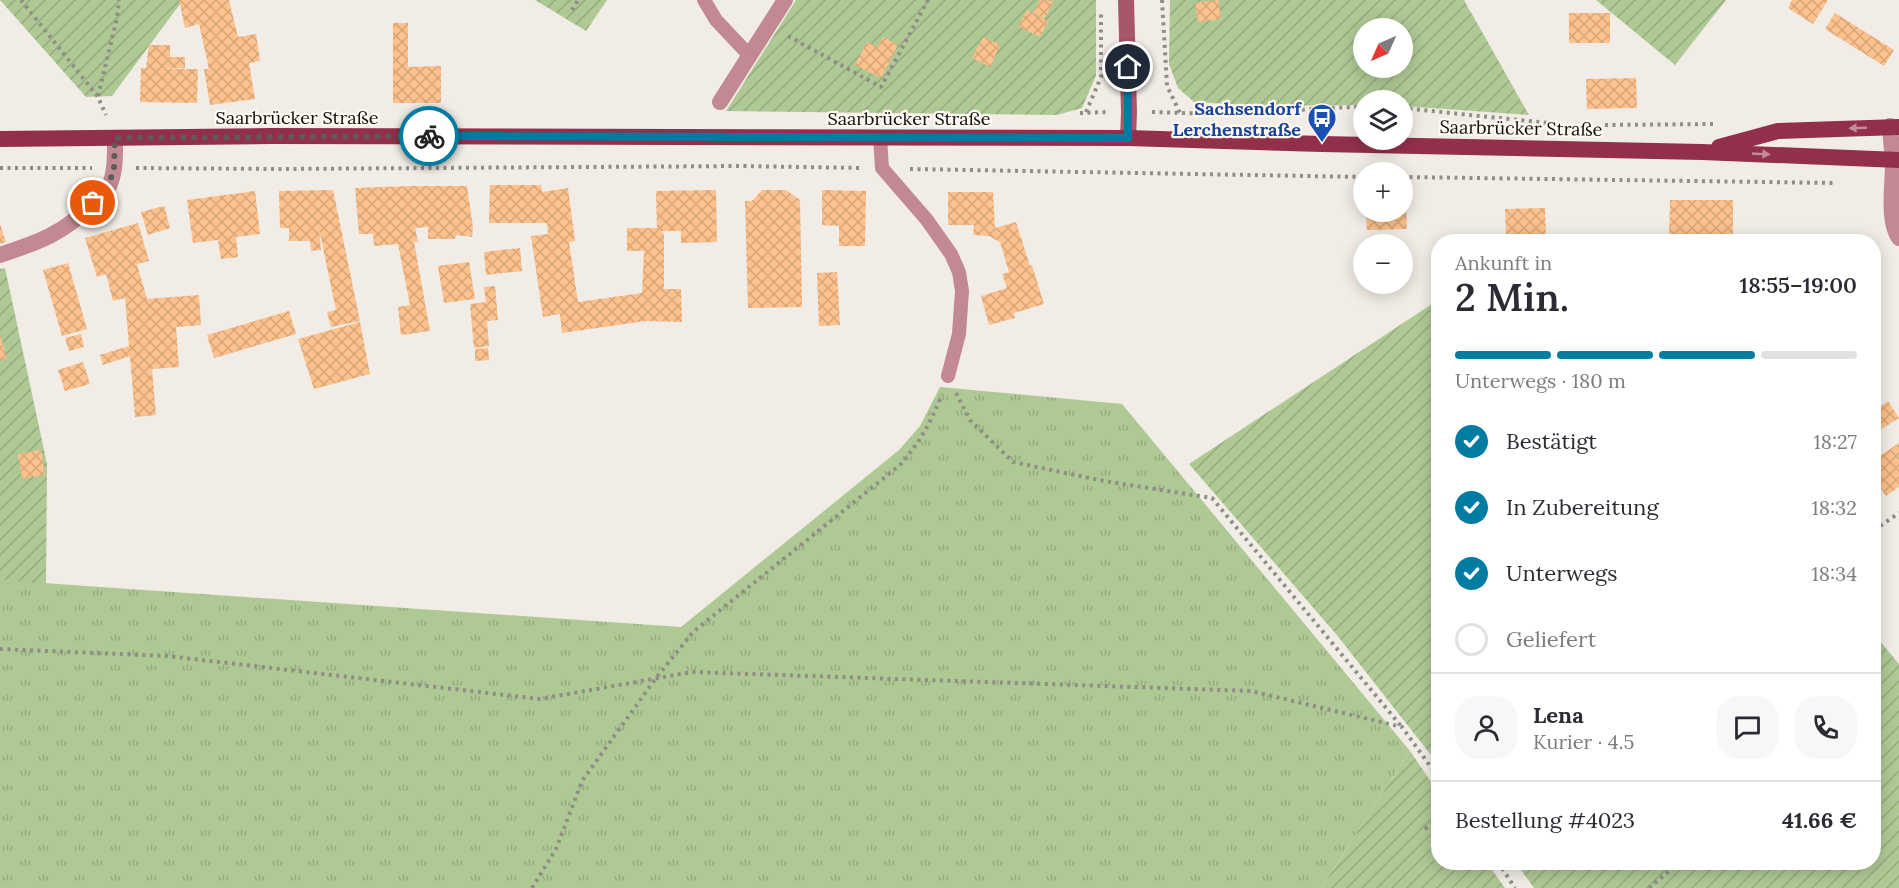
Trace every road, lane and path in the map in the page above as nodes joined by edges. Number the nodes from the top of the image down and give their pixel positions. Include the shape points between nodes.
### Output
1 (21, 0) edge
2 (119, 0) edge
3 (578, 0) edge
4 (704, 0) edge
5 (785, 0) edge
6 (928, 0) edge
7 (1101, 0) edge
8 (1126, 0) edge
9 (1162, 0) edge
10 (572, 10) dead end
11 (768, 26) junction
12 (749, 55) junction
13 (98, 97) junction
14 (720, 102) dead end
15 (1353, 106) edge
16 (1413, 109) edge
17 (1114, 112) dead end
18 (1151, 112) dead end
19 (1180, 112) junction
20 (109, 121) dead end
21 (1716, 124) dead end
22 (1569, 125) dead end
23 (1603, 125) dead end
24 (1894, 127) edge
25 (880, 137) junction
26 (115, 138) junction
27 (1128, 138) junction
28 (0, 139) edge
29 (1702, 152) junction
30 (1896, 160) edge
31 (0, 168) edge
32 (114, 168) junction
33 (882, 168) junction
34 (1353, 177) edge
35 (1413, 177) edge
36 (1826, 183) dead end
37 (1899, 238) edge
38 (0, 255) edge
39 (948, 376) junction
40 (1899, 513) edge
41 (1881, 525) edge
42 (0, 649) edge
43 (657, 678) junction
44 (1402, 727) junction
45 (1431, 767) edge
46 (1431, 824) edge
47 (1425, 829) dead end
48 (1503, 870) edge
49 (1670, 870) edge
50 (532, 888) edge
51 (1515, 888) edge
52 (1649, 888) edge

1 - 13 path
2 - 13 path
3 - 10 path
4 - 12 lane via 716,20
5 - 11 street
6 - 11 path via 882,87
7 - 17 path via 1101,77 1086,112
8 - 27 main road
9 - 19 path via 1167,86
11 - 12 street
12 - 14 street
13 - 20 path
15 - 19 path via 1253,113
16 - 22 path
18 - 19 path
21 - 23 path
24 -> 29 main road, Saarbrücker Straße via 1778,131
24 - 30 street
25 - 26 main road, Saarbrücker Straße
25 - 27 main road, Saarbrücker Straße
25 - 33 lane
26 - 28 main road, Saarbrücker Straße
26 - 32 street
27 - 29 main road, Saarbrücker Straße
29 -> 30 main road, Saarbrücker Straße
30 - 37 street via 1891,200
31 - 32 path
32 - 33 path
32 - 38 street via 108,188 78,218 35,244
33 - 34 path
33 - 39 lane via 927,220 959,272 959,334
35 - 36 path
39 - 43 path via 930,424 900,465 693,632
39 - 44 path via 970,420 1013,462 1212,498
40 - 41 path
42 - 43 path via 167,656 540,699
43 - 44 path via 692,672 1251,691
43 - 50 path via 582,781 556,849
44 - 45 path
46 - 47 path
48 - 51 path
49 - 52 path

